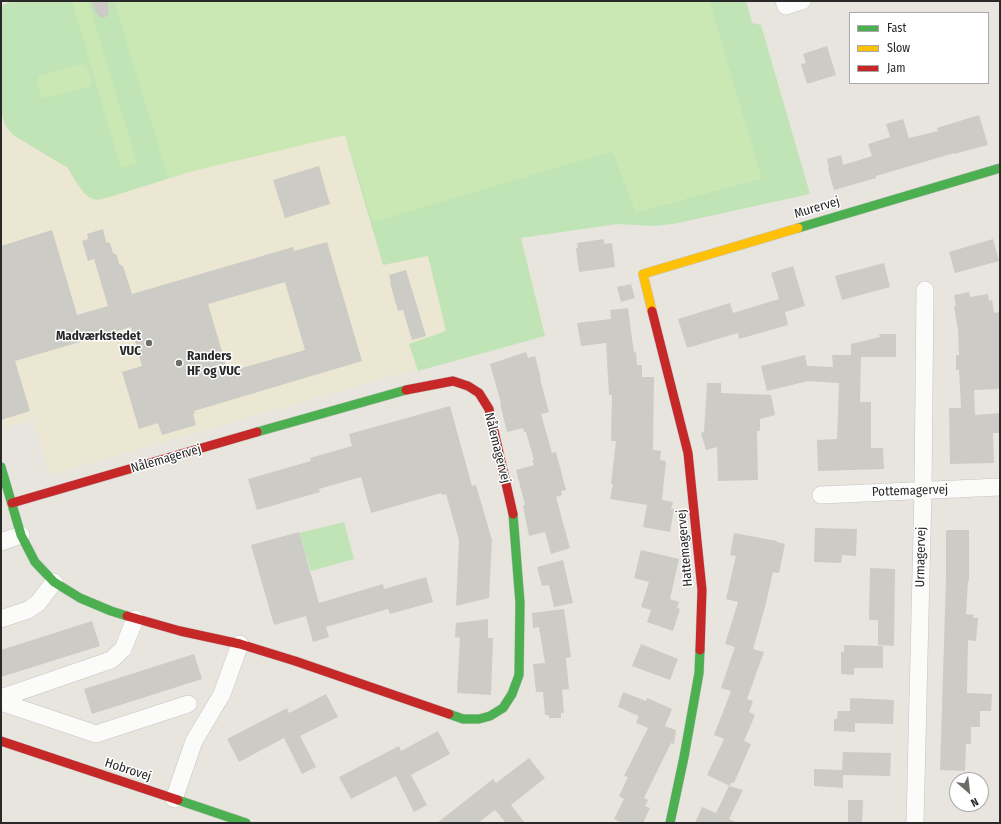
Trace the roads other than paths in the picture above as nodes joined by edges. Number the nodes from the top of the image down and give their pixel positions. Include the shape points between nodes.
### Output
1 (784, 1) edge
2 (802, 1) edge
3 (1000, 168) edge
4 (643, 274) joint
5 (925, 290) dead end
6 (1, 467) edge
7 (1000, 487) edge
8 (923, 490) junction
9 (821, 495) dead end
10 (12, 503) junction
11 (21, 535) junction
12 (1, 542) edge
13 (54, 582) junction
14 (1, 619) edge
15 (135, 619) junction
16 (240, 644) junction
17 (1, 698) edge
18 (1, 702) edge
19 (188, 704) dead end
20 (1, 742) edge
21 (174, 799) junction
22 (246, 823) edge
23 (670, 823) edge
24 (915, 823) edge

1 - 2 street via 786,6
3 - 4 street, Murervej
4 - 23 street, Hattemagervej via 688,453 702,590 699,673
5 - 8 street, Urmagervej
6 - 10 street, Nålemagervej
7 - 8 street, Pottemagervej
8 - 9 street, Pottemagervej
8 - 24 street, Urmagervej
10 - 11 street, Nålemagervej
10 - 16 street, Nålemagervej via 404,390 453,381 479,393 489,409 513,516 520,603 519,675 503,708 490,716 463,719
11 - 12 street
11 - 13 street, Nålemagervej via 35,562
13 - 14 street via 38,603 28,610
13 - 15 street, Nålemagervej via 80,598
15 - 16 street, Nålemagervej
15 - 17 street via 123,649 110,660
16 - 21 street via 222,694 194,741
18 - 19 street via 96,734
20 - 21 street, Hobrovej
21 - 22 street, Hobrovej

